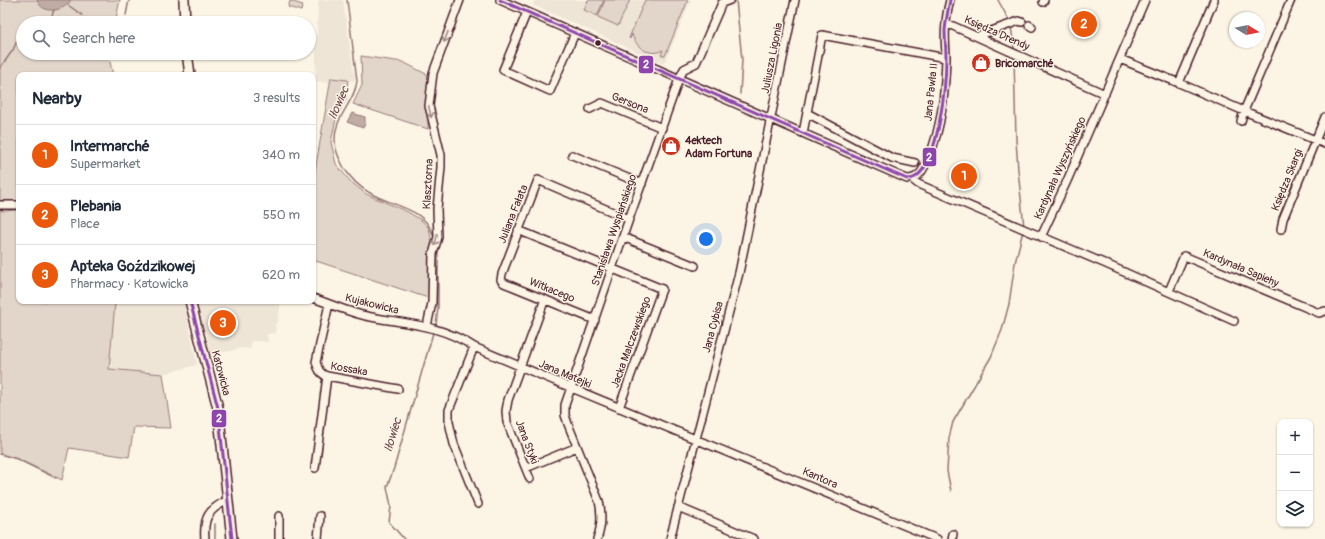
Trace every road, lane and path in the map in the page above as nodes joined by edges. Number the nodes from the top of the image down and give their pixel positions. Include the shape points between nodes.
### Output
1 (184, 0) edge
2 (460, 0) edge
3 (500, 0) edge
4 (730, 0) edge
5 (794, 0) edge
6 (950, 0) edge
7 (1144, 0) edge
8 (1214, 0) edge
9 (1291, 0) edge
10 (527, 12) junction
11 (185, 16) edge
12 (946, 24) junction
13 (1028, 25) dead end
14 (575, 33) junction
15 (979, 37) junction
16 (946, 58) junction
17 (1120, 59) junction
18 (188, 60) edge
19 (190, 72) edge
20 (679, 79) junction
21 (1179, 83) junction
22 (1105, 94) junction
23 (590, 109) dead end
24 (1244, 111) junction
25 (807, 113) junction
26 (1325, 116) edge
27 (771, 119) junction
28 (1241, 121) dead end
29 (662, 128) junction
30 (803, 134) junction
31 (1315, 140) junction
32 (1325, 144) edge
33 (572, 155) dead end
34 (915, 163) dead end
35 (912, 179) junction
36 (642, 184) junction
37 (0, 205) edge
38 (16, 205) edge
39 (629, 219) junction
40 (1281, 229) dead end
41 (518, 230) junction
42 (623, 237) junction
43 (1041, 237) junction
44 (695, 266) dead end
45 (613, 269) junction
46 (501, 280) joint
47 (1168, 291) junction
48 (316, 299) edge
49 (544, 299) junction
50 (191, 304) edge
51 (329, 304) junction
52 (1325, 312) edge
53 (595, 320) junction
54 (1234, 321) dead end
55 (427, 326) junction
56 (474, 348) junction
57 (521, 367) junction
58 (327, 376) junction
59 (398, 388) dead end
60 (571, 389) junction
61 (619, 408) junction
62 (696, 438) junction
63 (577, 447) junction
64 (315, 468) dead end
65 (526, 468) junction
66 (530, 479) dead end
67 (228, 500) junction
68 (478, 504) dead end
69 (678, 507) junction
70 (279, 516) dead end
71 (320, 516) dead end
72 (204, 539) edge
73 (232, 539) edge
74 (279, 539) edge
75 (318, 539) edge
76 (598, 539) edge
77 (670, 539) edge
78 (754, 539) edge
79 (937, 539) edge

1 - 11 main road
2 -> 55 street, Klasztorna via 433,73 429,106 442,167 438,237 433,254 432,303
3 - 10 street, Kardynała Wyszyńskiego
4 - 20 street via 722,3 696,63 684,69
5 - 27 street, Juliusza Ligonia
6 - 12 street, Jana Pawła II
7 - 17 street, Kardynała Wyszyńskiego
8 - 21 street
9 - 24 street
10 - 14 street, Kardynała Wyszyńskiego
10 - 14 street via 503,70 550,91
12 - 15 street, Księdza Drendy
12 - 16 street, Jana Pawła II
13 - 15 street via 1019,21
14 - 20 street, Kardynała Wyszyńskiego
15 - 22 street, Księdza Drendy
16 - 25 street via 822,35
16 - 35 street, Jana Pawła II via 938,131 923,169
17 - 21 street
17 - 22 street, Kardynała Wyszyńskiego
18 - 19 main road
20 - 27 street, Kardynała Wyszyńskiego
20 - 29 street, Stanisława Wyspiańskiego
21 - 24 street
22 - 43 street, Kardynała Wyszyńskiego
23 - 29 street, Gersona via 602,103
24 - 28 street
24 - 31 street
25 - 30 street
25 - 34 street via 892,158
26 - 31 street, Księdza Skargi
27 - 30 street, Kardynała Wyszyńskiego
27 - 62 street, Jana Cybisa via 739,273
29 - 36 street, Stanisława Wyspiańskiego
30 - 35 street, Kardynała Wyszyńskiego via 903,178
31 - 32 street, Księdza Skargi
31 - 40 street, Księdza Skargi
33 - 36 street
35 - 43 street, Kardynała Wyszyńskiego via 918,184
36 - 39 street, Stanisława Wyspiańskiego
37 - 38 street
39 - 41 street, Juliana Fałata via 538,180
39 - 42 street, Stanisława Wyspiańskiego
41 - 45 street
41 - 46 street, Juliana Fałata
42 - 44 street
42 - 45 street, Stanisława Wyspiańskiego
43 - 47 street
45 - 53 street, Stanisława Wyspiańskiego
45 - 61 street, Jacka Malczewskiego via 662,289
46 - 49 street, Witkacego
47 - 52 street, Kardynała Sapiehy via 1184,256 1319,313
47 - 54 street
48 - 51 street, Kujakowicka
49 - 53 street, Witkacego
49 - 57 street, Jana Styki
50 - 67 main road, Katowicka via 218,408
51 - 55 street, Kujakowicka via 363,315
51 - 58 street, Kossaka via 316,362 318,370
53 - 60 street, Stanisława Wyspiańskiego
55 - 56 street, Jana Matejki via 461,338
56 - 57 street, Jana Matejki
56 - 68 street via 449,410 449,422 454,444
57 - 60 street, Jana Matejki
57 - 65 street, Jana Styki via 506,411 507,422
58 - 59 street, Kossaka
58 - 64 street
60 - 61 street, Jana Matejki
60 - 63 street, Stanisława Wyspiańskiego via 565,415
61 - 62 street, Jana Matejki
62 - 69 street, Jana Cybisa
62 - 79 street, Kantora
63 - 65 street
63 - 76 street, Stanisława Wyspiańskiego via 602,513
65 - 66 street, Jana Styki
67 - 72 street via 209,512 205,520
67 - 73 main road, Katowicka
69 - 77 street, Jana Cybisa
69 - 78 street
70 - 74 street
71 - 75 street

